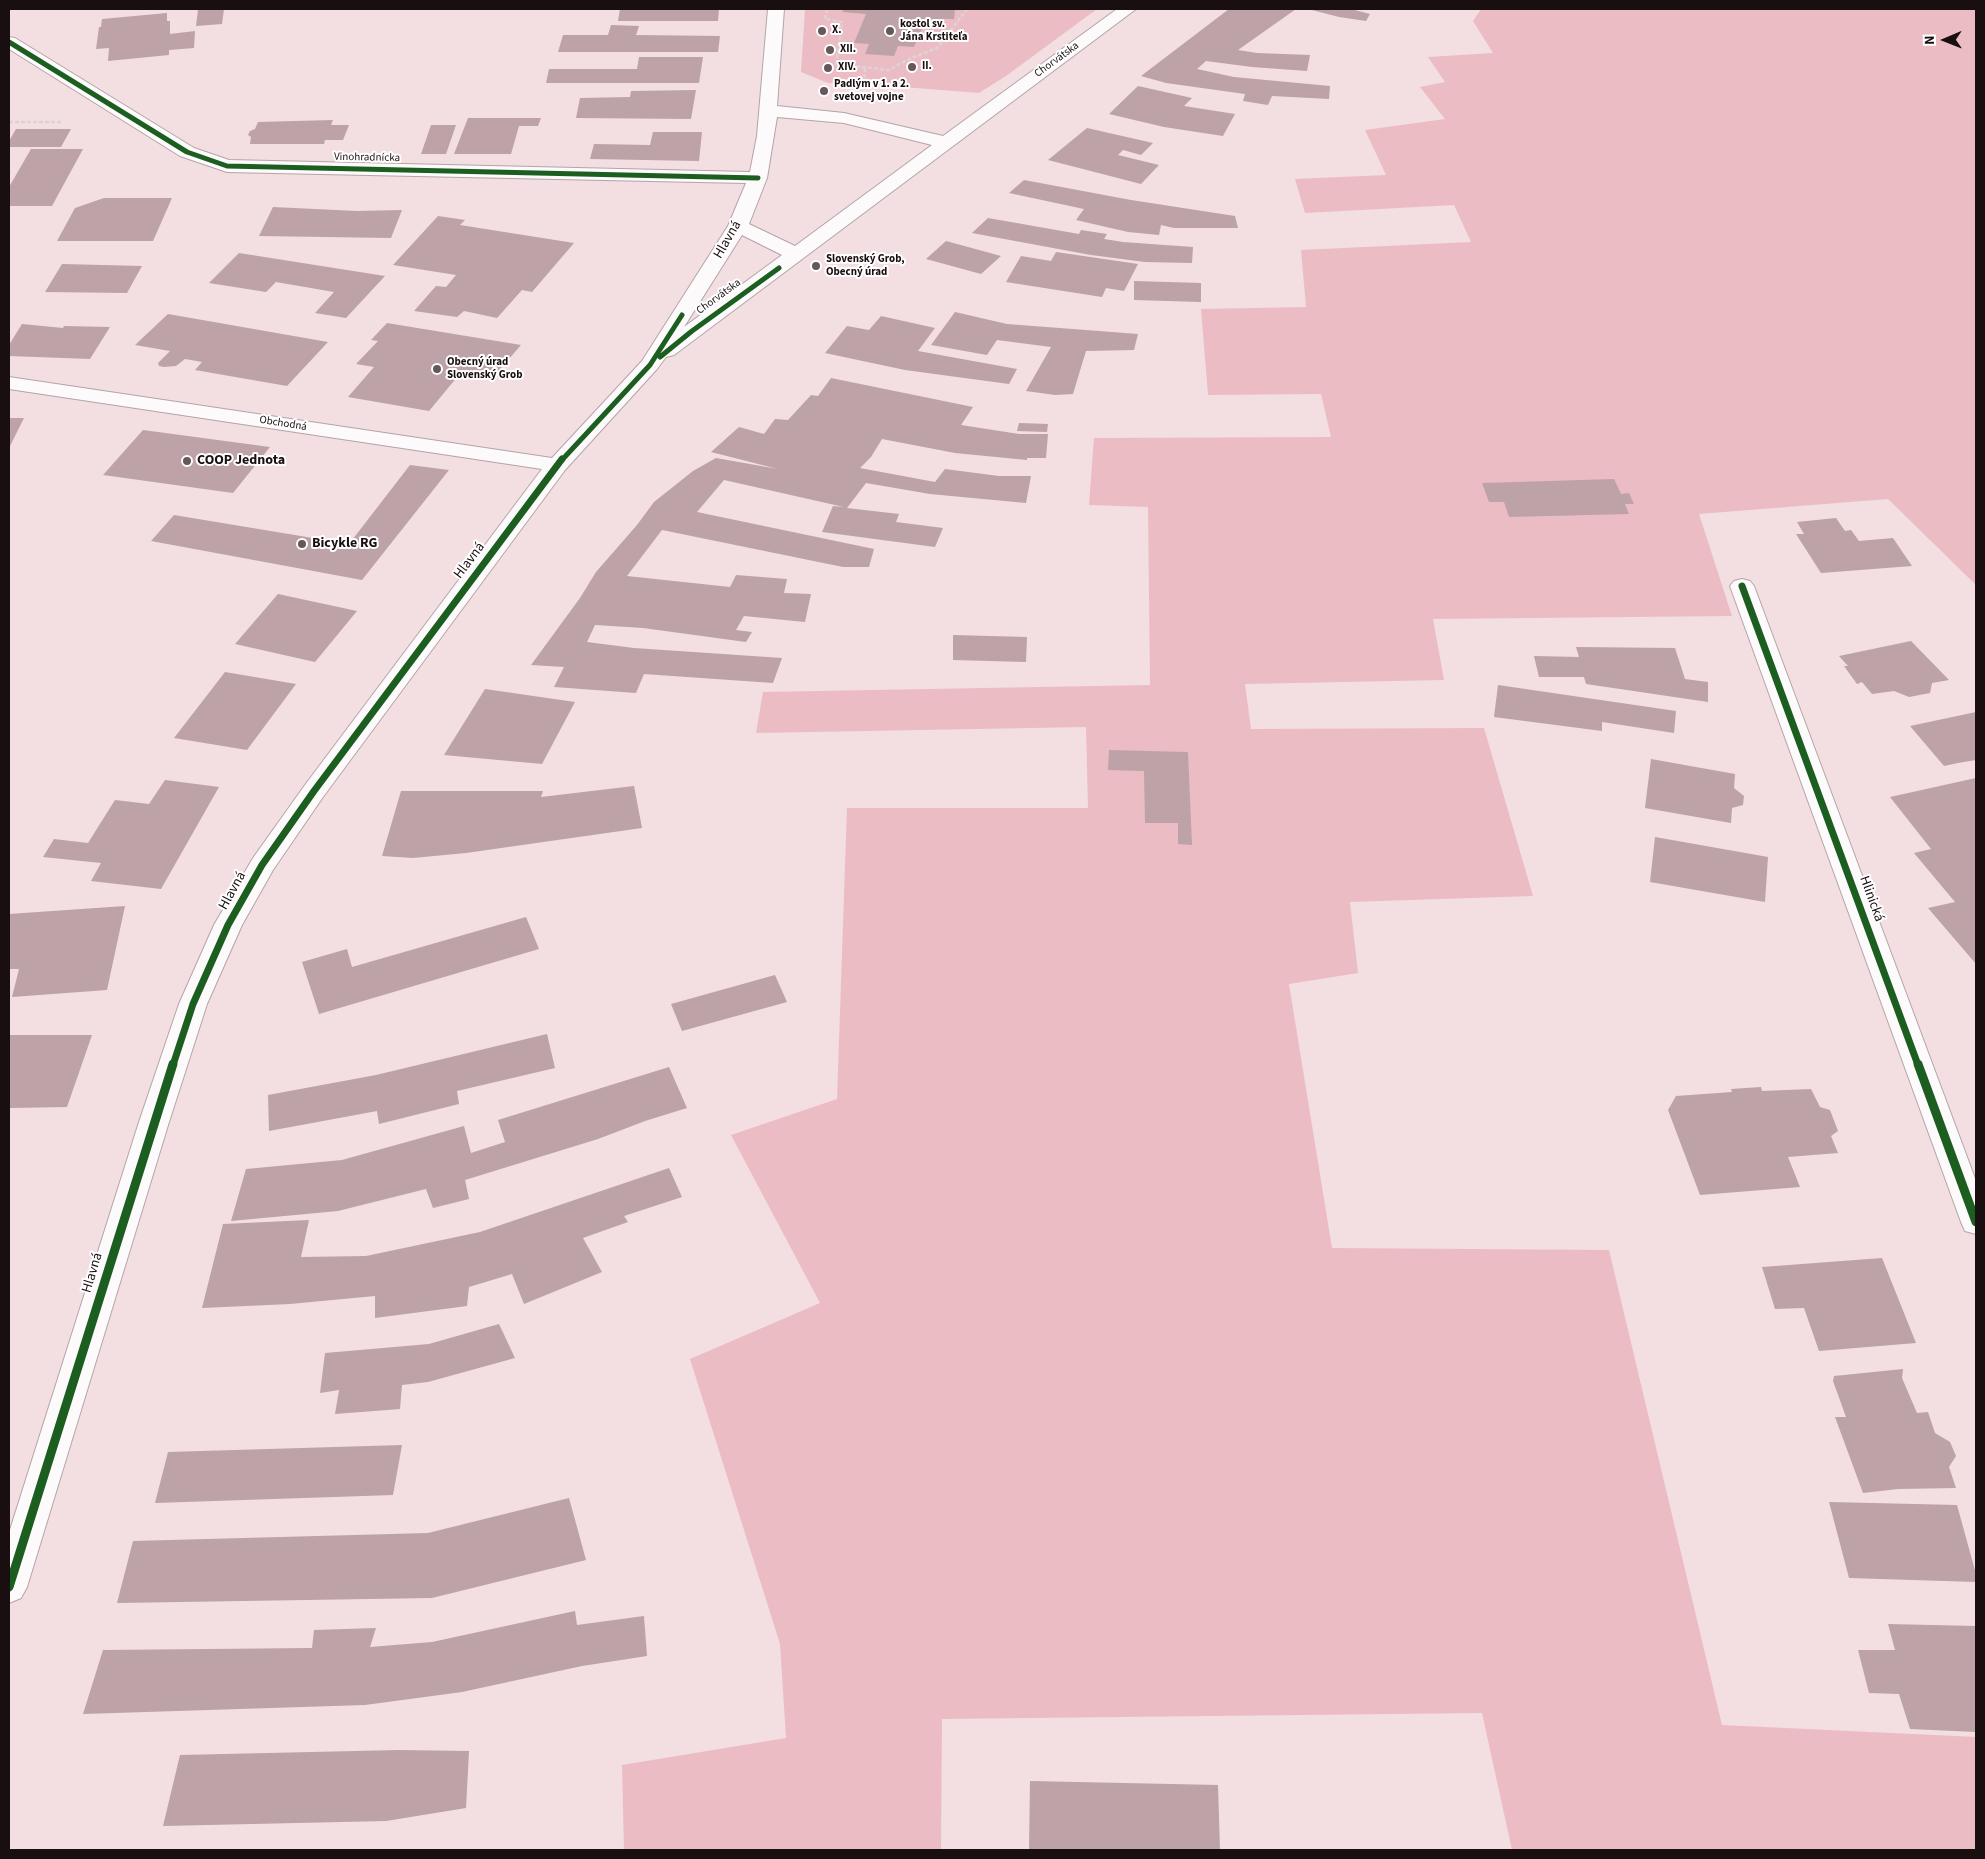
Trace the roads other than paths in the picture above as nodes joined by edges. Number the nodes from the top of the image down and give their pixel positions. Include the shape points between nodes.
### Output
1 (776, 9) edge
2 (1128, 9) edge
3 (9, 42) edge
4 (769, 110) junction
5 (948, 143) junction
6 (758, 178) junction
7 (738, 226) junction
8 (795, 254) junction
9 (650, 365) junction
10 (9, 384) edge
11 (557, 465) junction
12 (1742, 586) dead end
13 (1976, 1222) edge
14 (9, 1588) edge

1 - 4 street, Hlavná
2 - 5 street, Chorvátska
3 - 6 street, Vinohradnícka via 187,152 227,166
4 - 5 street via 844,118
4 - 6 street, Hlavná
5 - 8 street, Chorvátska
6 - 7 street, Hlavná
7 - 8 street
7 - 9 street, Hlavná
8 - 9 street, Chorvátska
9 - 11 street, Hlavná
10 - 11 street, Obchodná
11 - 14 street, Hlavná via 314,791 262,865 228,925 193,1004 154,1122
12 - 13 street, Hlinická

